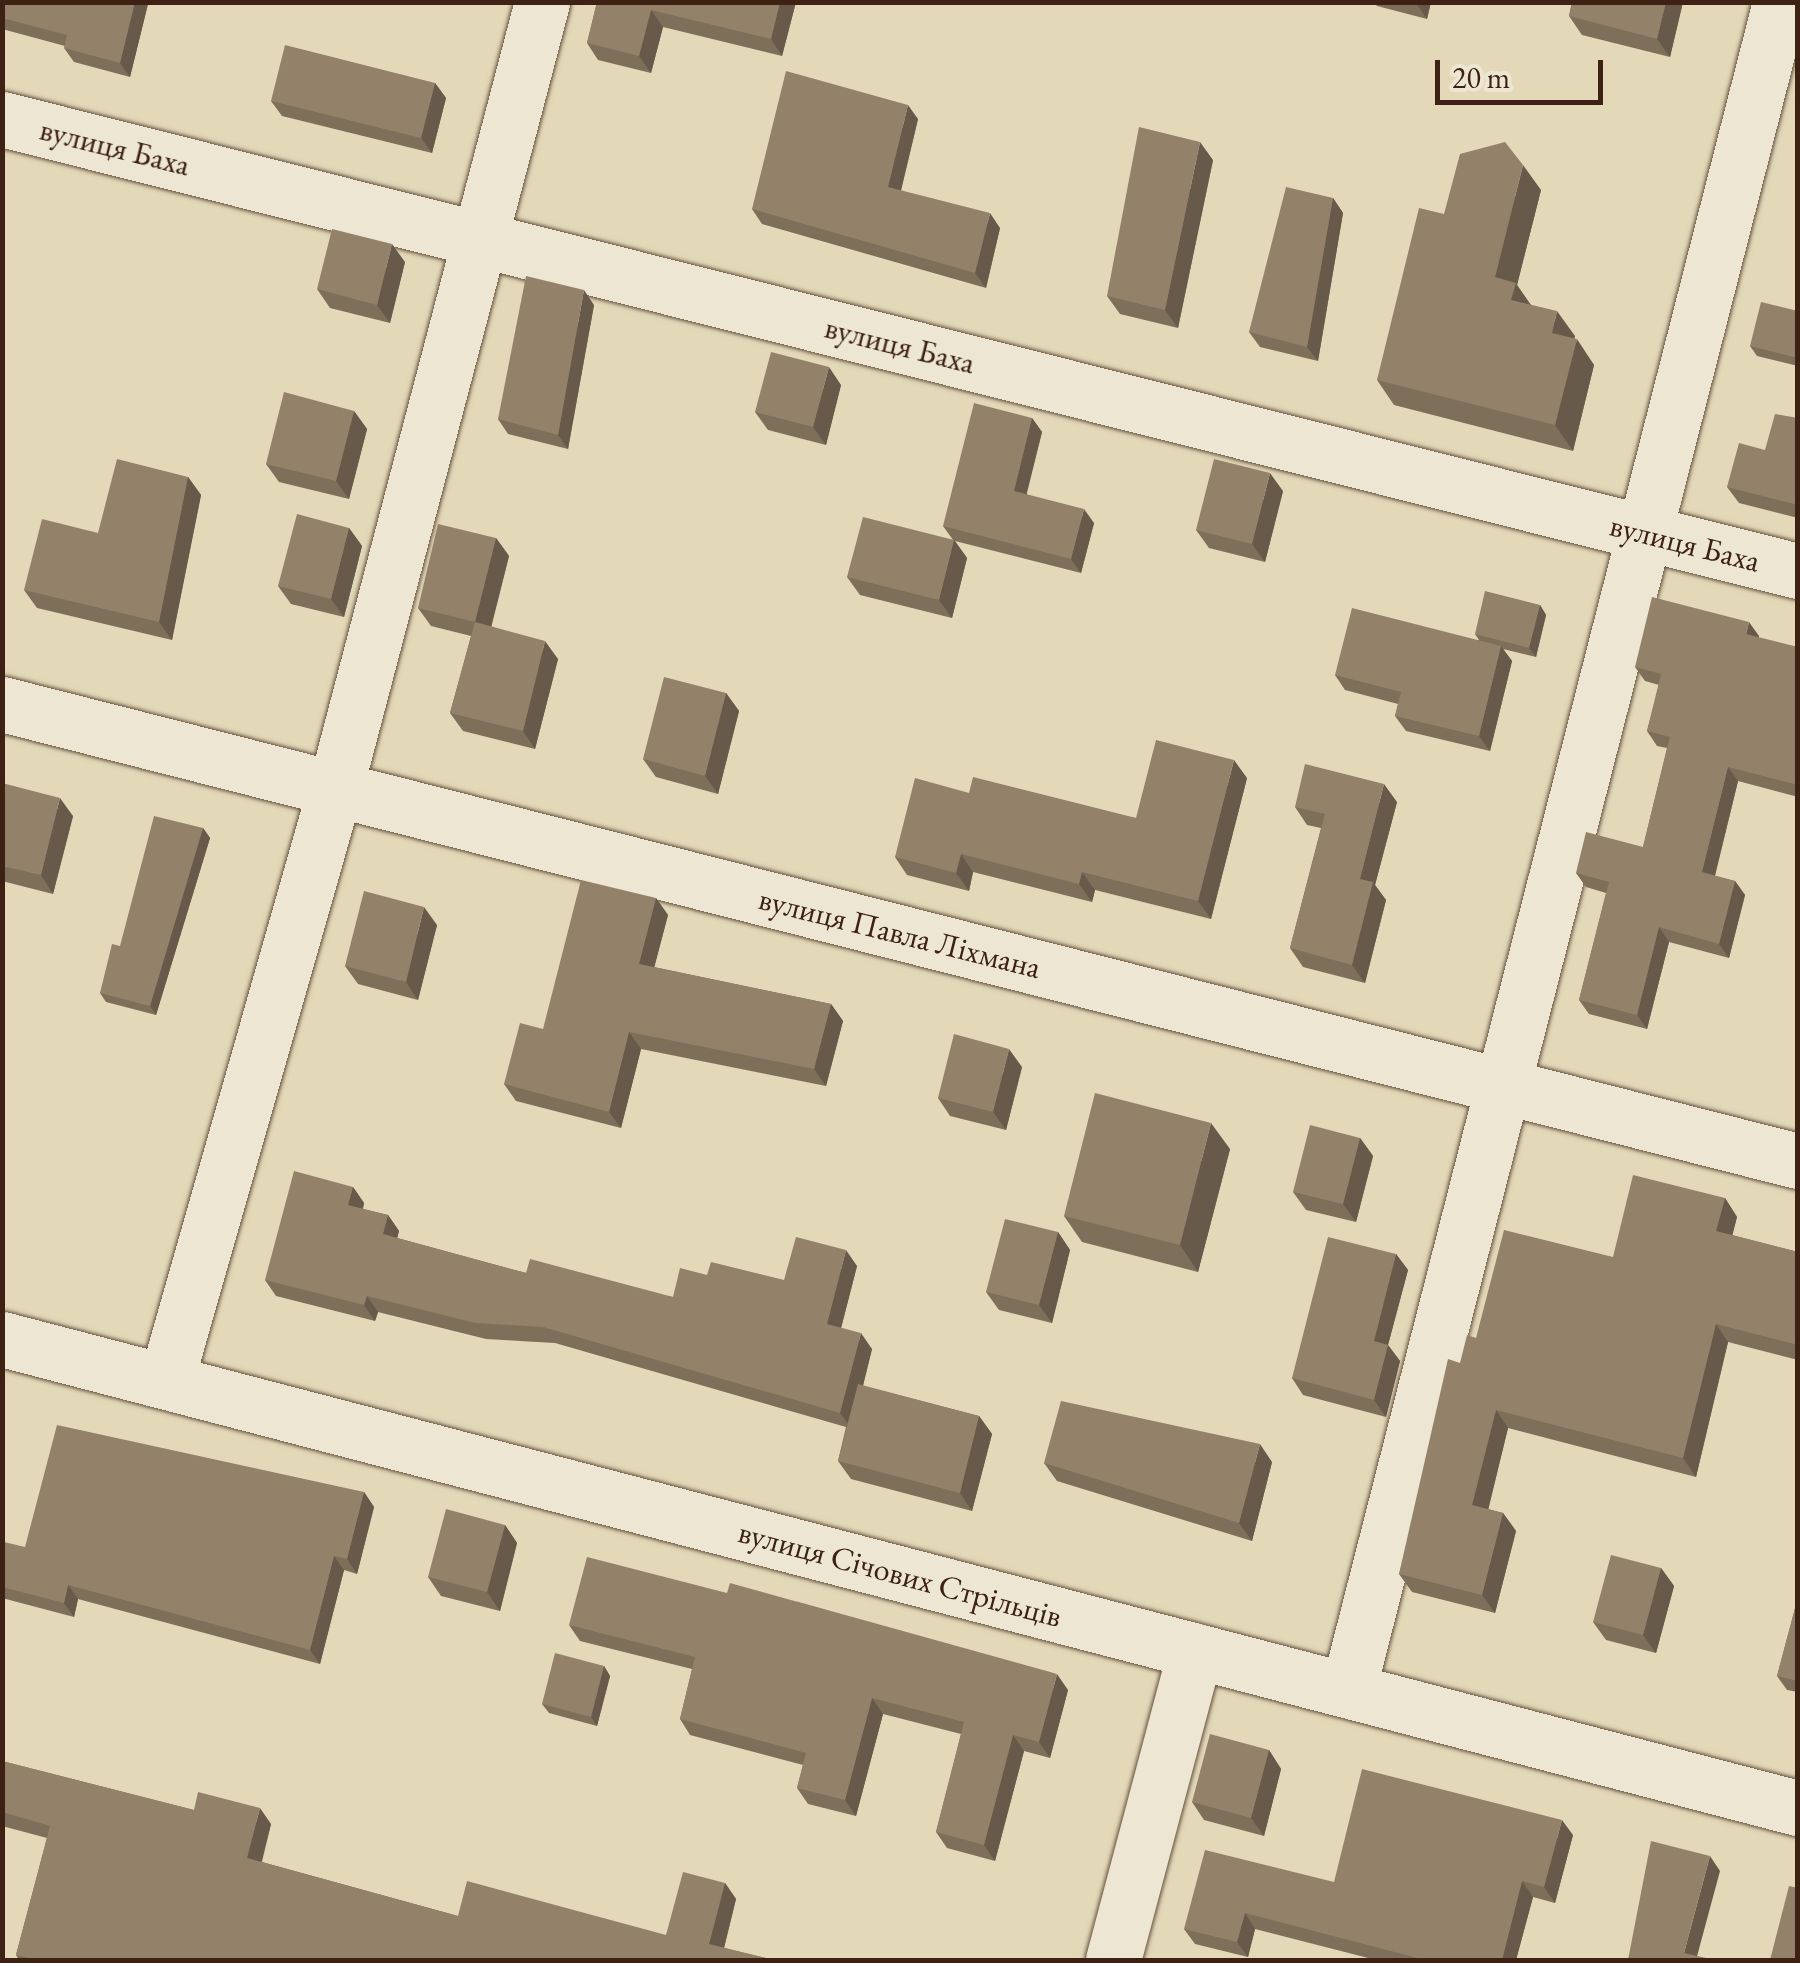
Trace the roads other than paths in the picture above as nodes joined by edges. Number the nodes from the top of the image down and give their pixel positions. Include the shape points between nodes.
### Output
1 (542, 2) edge
2 (1780, 2) edge
3 (2, 118) edge
4 (478, 238) junction
5 (1644, 532) junction
6 (1798, 571) edge
7 (2, 704) edge
8 (335, 789) junction
9 (1502, 1086) junction
10 (1798, 1162) edge
11 (2, 1339) edge
12 (166, 1382) junction
13 (1195, 1651) junction
14 (1348, 1690) junction
15 (1798, 1808) edge
16 (1113, 1960) edge

1 - 4 street
2 - 5 street
3 - 4 street, вулиця Баха
4 - 5 street, вулиця Баха
4 - 8 street
5 - 6 street, вулиця Баха
5 - 9 street
7 - 8 street, вулиця Павла Ліхмана
8 - 9 street, вулиця Павла Ліхмана
8 - 12 street
9 - 10 street, вулиця Павла Ліхмана
9 - 14 street
11 - 12 street, вулиця Січових Стрільців
12 - 13 street, вулиця Січових Стрільців
13 - 14 street, вулиця Січових Стрільців
13 - 16 street
14 - 15 street, вулиця Січових Стрільців

